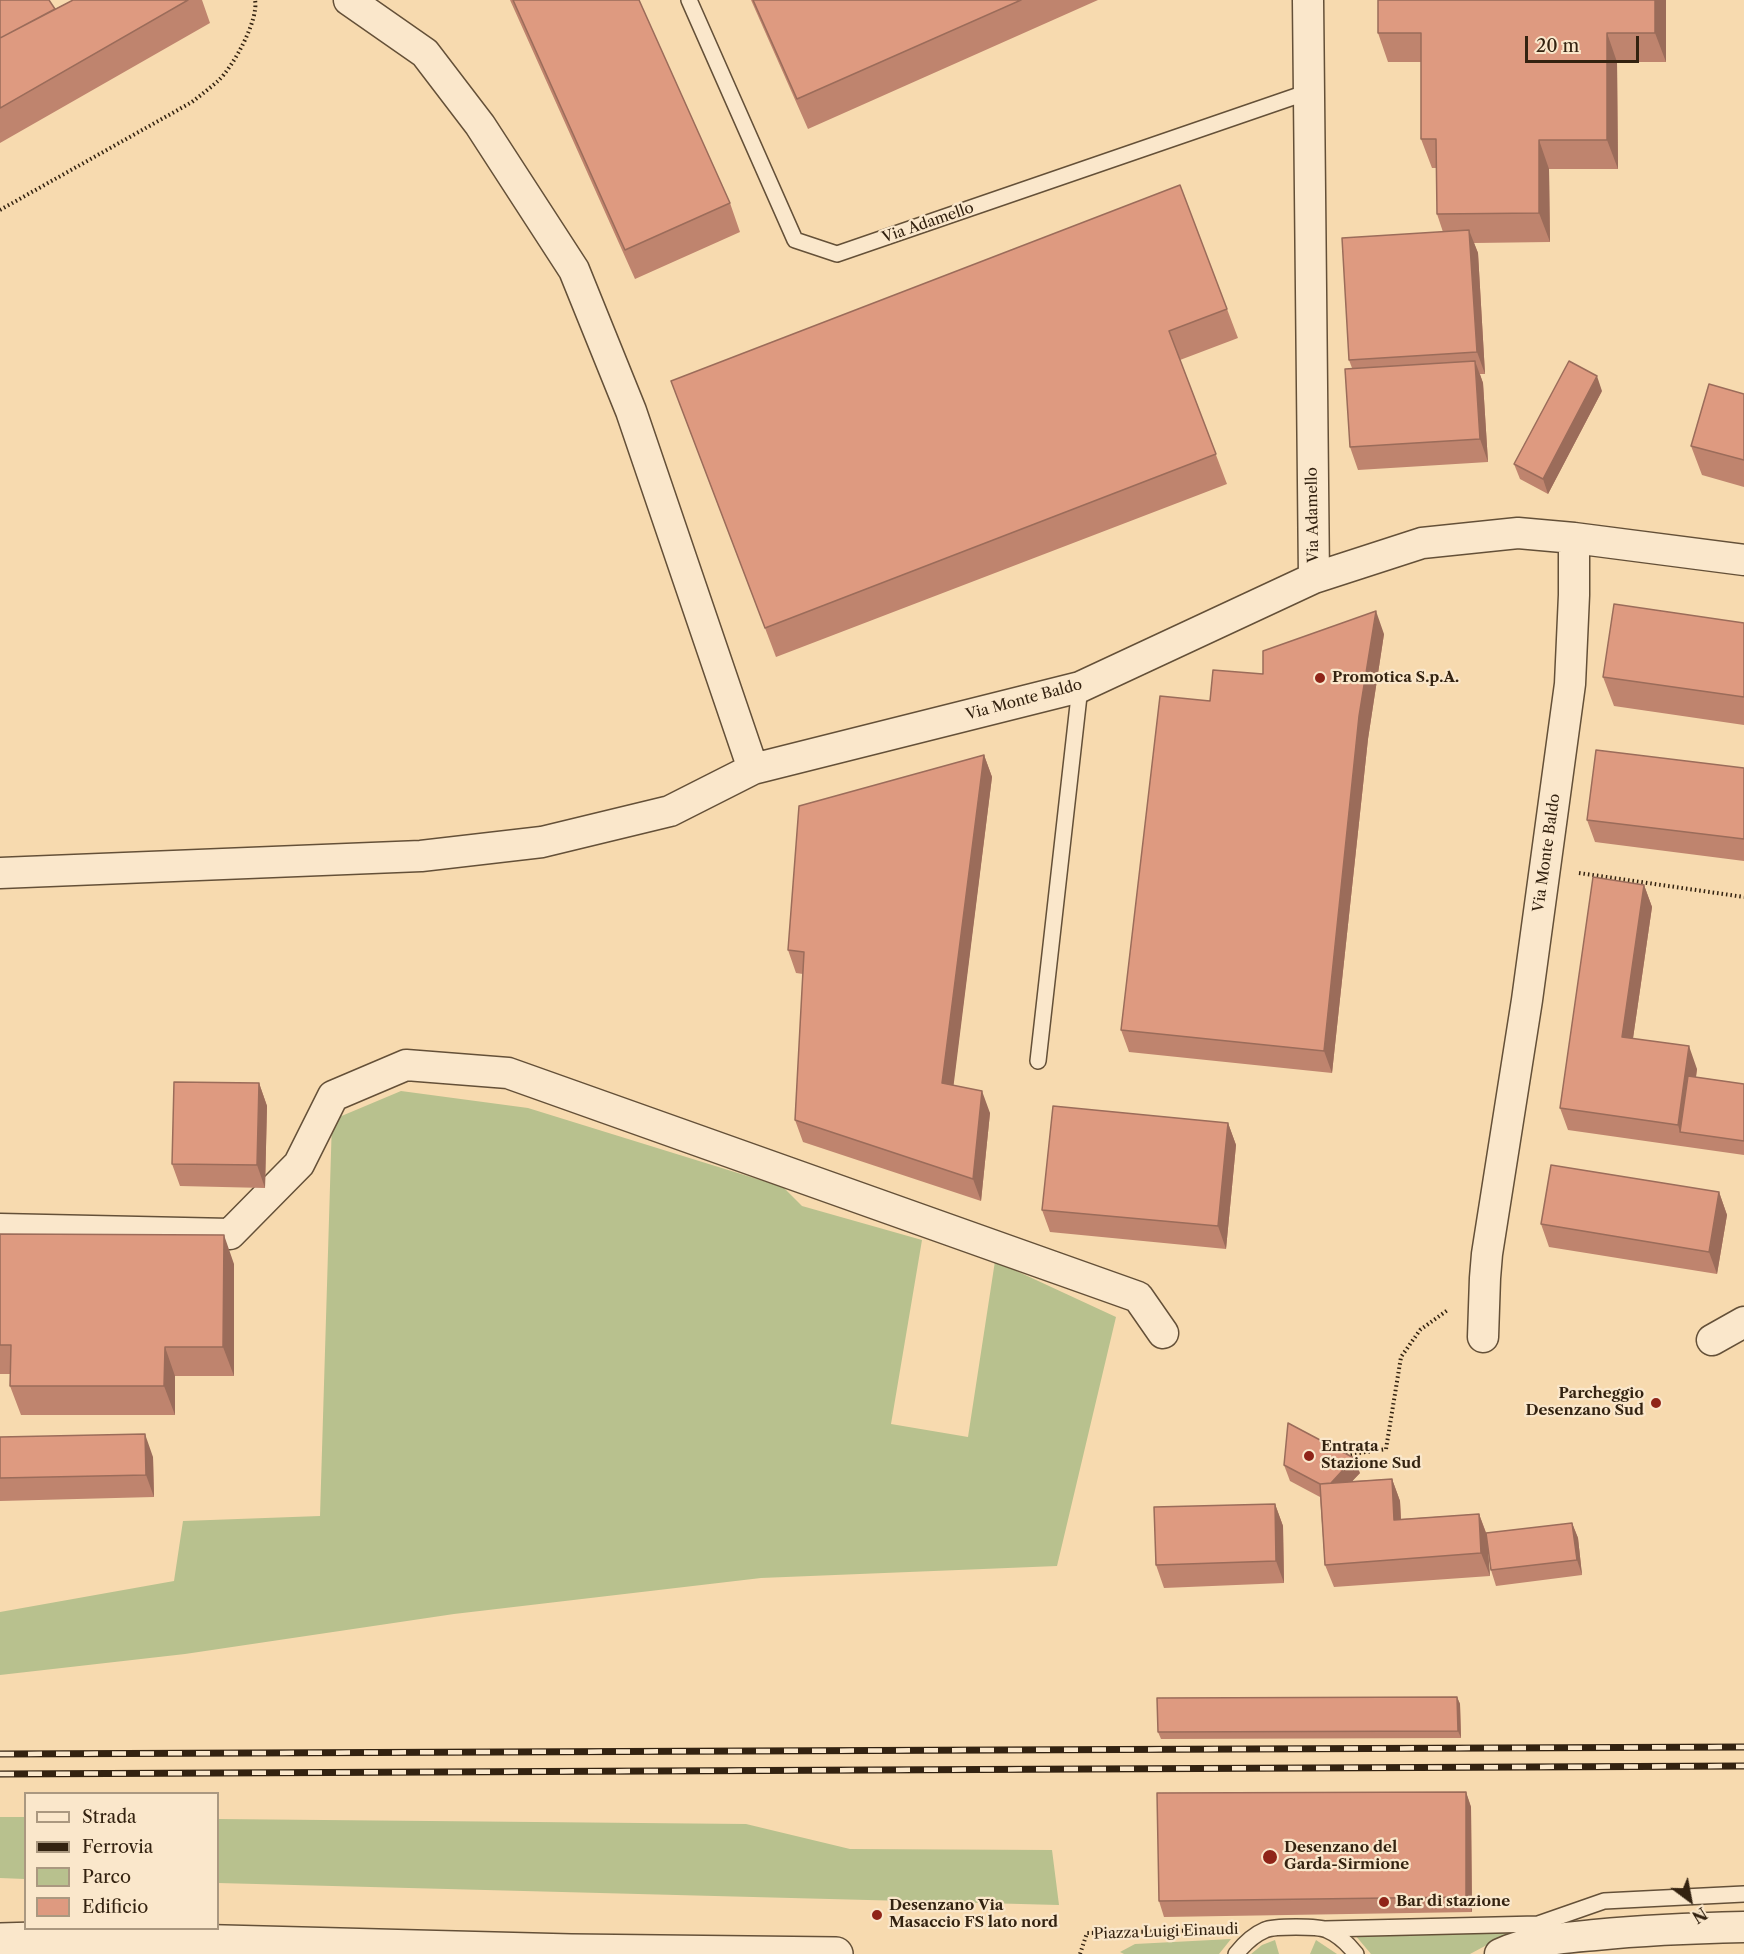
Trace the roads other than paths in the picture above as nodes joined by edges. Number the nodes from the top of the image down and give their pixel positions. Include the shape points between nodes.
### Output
1 (349, 0) edge
2 (689, 0) edge
3 (1308, 0) edge
4 (1308, 92) junction
5 (1574, 537) junction
6 (1744, 560) edge
7 (1314, 578) junction
8 (1080, 687) junction
9 (753, 769) junction
10 (0, 873) edge
11 (1038, 1061) dead end
12 (0, 1229) edge
13 (1744, 1323) edge
14 (1164, 1333) dead end
15 (1483, 1337) dead end
16 (1712, 1340) dead end
17 (1744, 1894) edge
18 (1744, 1927) edge
19 (1325, 1929) junction
20 (0, 1940) edge
21 (836, 1954) edge
22 (1236, 1954) edge
23 (1356, 1954) edge
24 (1500, 1954) edge

1 - 9 street via 424,53 480,125 574,270 631,411
2 - 4 lane, Via Adamello via 795,240 837,254
3 - 4 street, Via Adamello
4 - 7 street, Via Adamello
5 - 6 street
5 - 7 street, Via Monte Baldo via 1518,533 1422,543
5 - 15 street, Via Monte Baldo via 1570,684 1512,1104 1487,1254
7 - 8 street, Via Monte Baldo
8 - 9 street, Via Monte Baldo
8 - 11 lane
9 - 10 street, Via Monte Baldo via 670,811 542,842 421,856
12 - 14 street via 230,1234 299,1164 333,1096 406,1065 508,1073 1138,1297
13 - 16 street
17 - 19 lane via 1604,1901 1538,1924
18 - 24 street via 1549,1939
19 - 22 lane, Piazza Luigi Einaudi via 1267,1929 1246,1942
19 - 23 lane via 1345,1941
20 - 21 street via 81,1938

